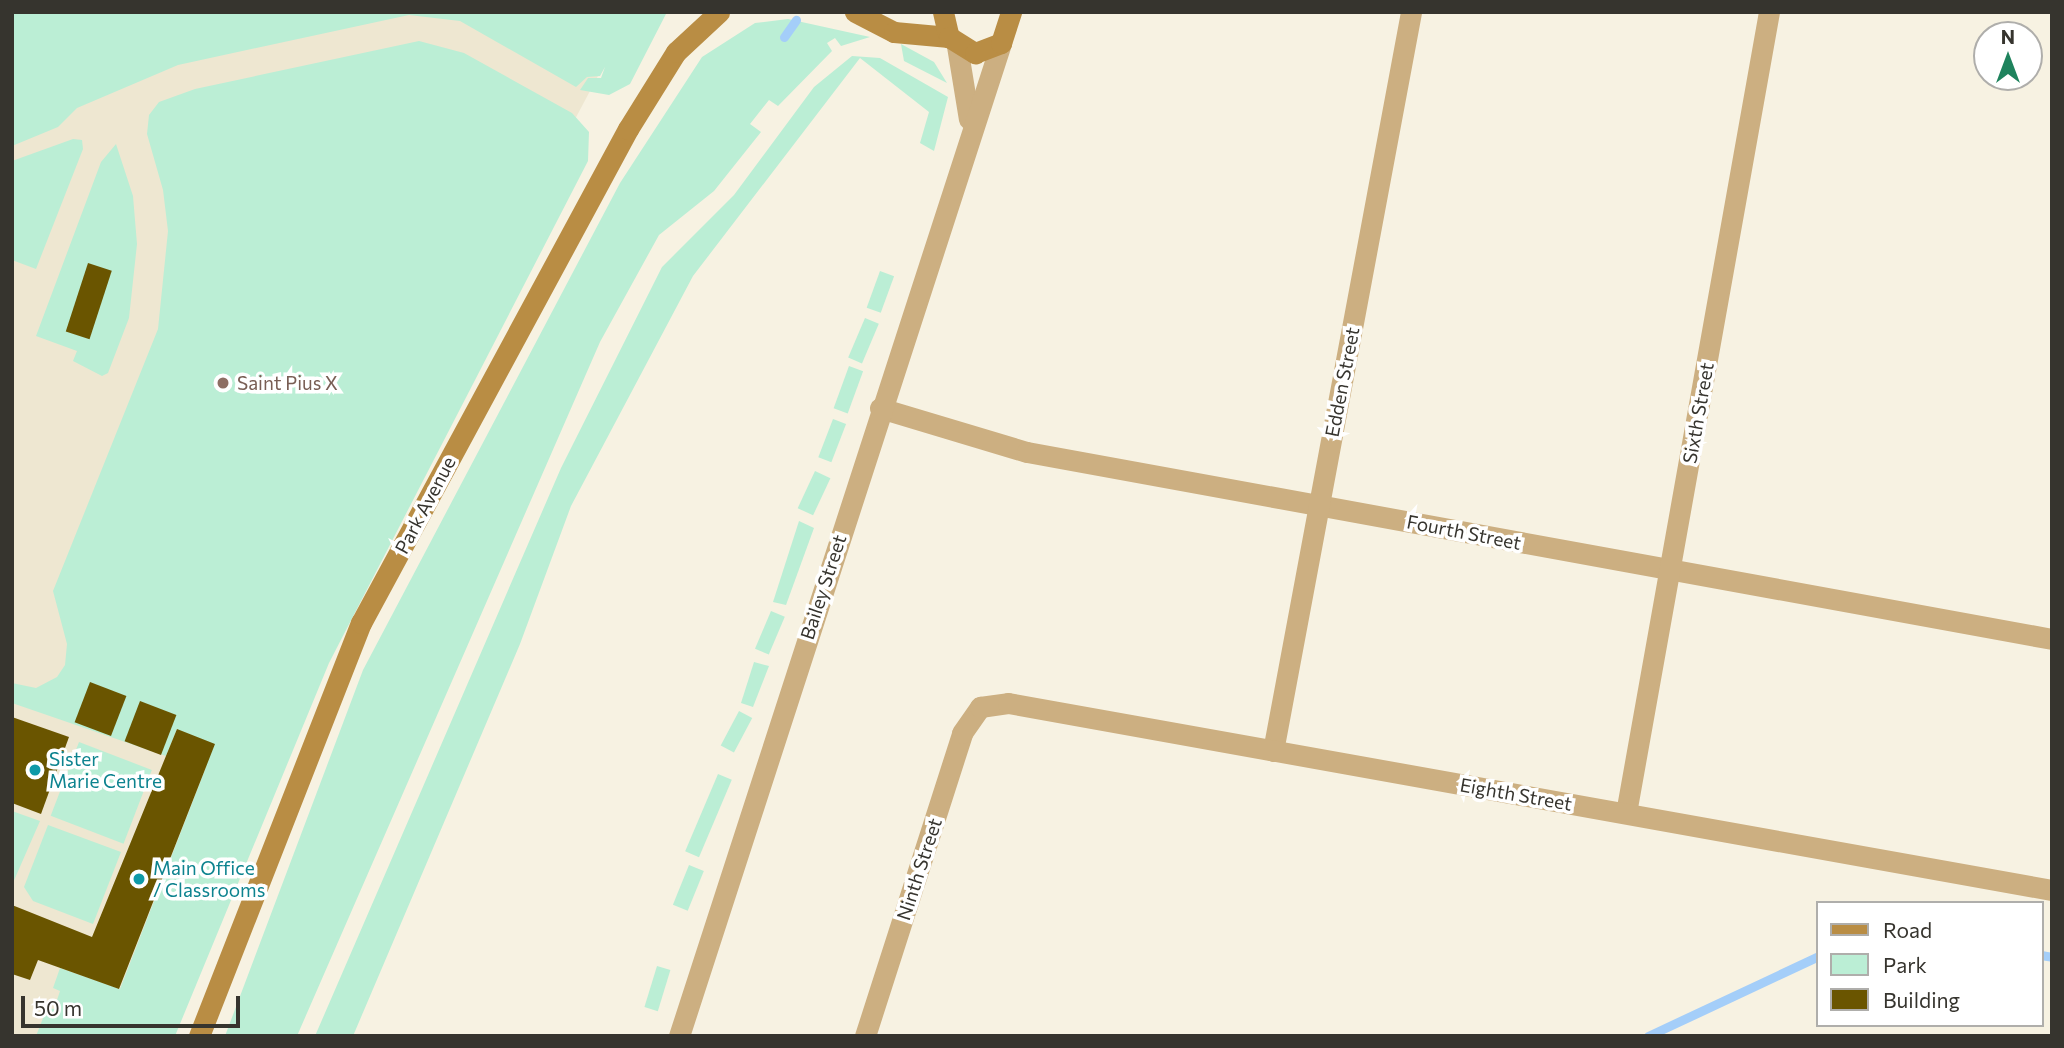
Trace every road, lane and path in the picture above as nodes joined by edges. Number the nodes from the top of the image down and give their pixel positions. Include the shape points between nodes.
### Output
1 (719, 12) edge
2 (855, 12) edge
3 (943, 12) edge
4 (1012, 12) edge
5 (1411, 12) edge
6 (1769, 12) edge
7 (953, 42) junction
8 (1001, 43) junction
9 (967, 139) junction
10 (880, 408) junction
11 (1319, 505) junction
12 (1670, 571) junction
13 (2052, 639) edge
14 (980, 706) joint
15 (1273, 751) junction
16 (1626, 813) junction
17 (2052, 890) edge
18 (199, 1036) edge
19 (679, 1036) edge
20 (865, 1036) edge

1 - 18 main road, Park Avenue via 676,52 628,129 361,624
2 - 7 main road via 894,32
3 - 7 main road
4 - 8 main road
5 - 11 street, Edden Street
6 - 12 street, Sixth Street
7 - 8 main road via 975,52
7 - 9 street, Bailey Street via 968,92
8 - 9 street, Bailey Street
9 - 10 street, Bailey Street
10 - 11 street, Fourth Street via 1027,452
10 - 19 street, Bailey Street
11 - 12 street, Fourth Street
11 - 15 street, Edden Street
12 - 13 street, Fourth Street
12 - 16 street, Sixth Street
14 - 15 street, Eighth Street via 1008,703
14 - 20 street, Ninth Street via 962,733
15 - 16 street, Eighth Street
16 - 17 street, Eighth Street

